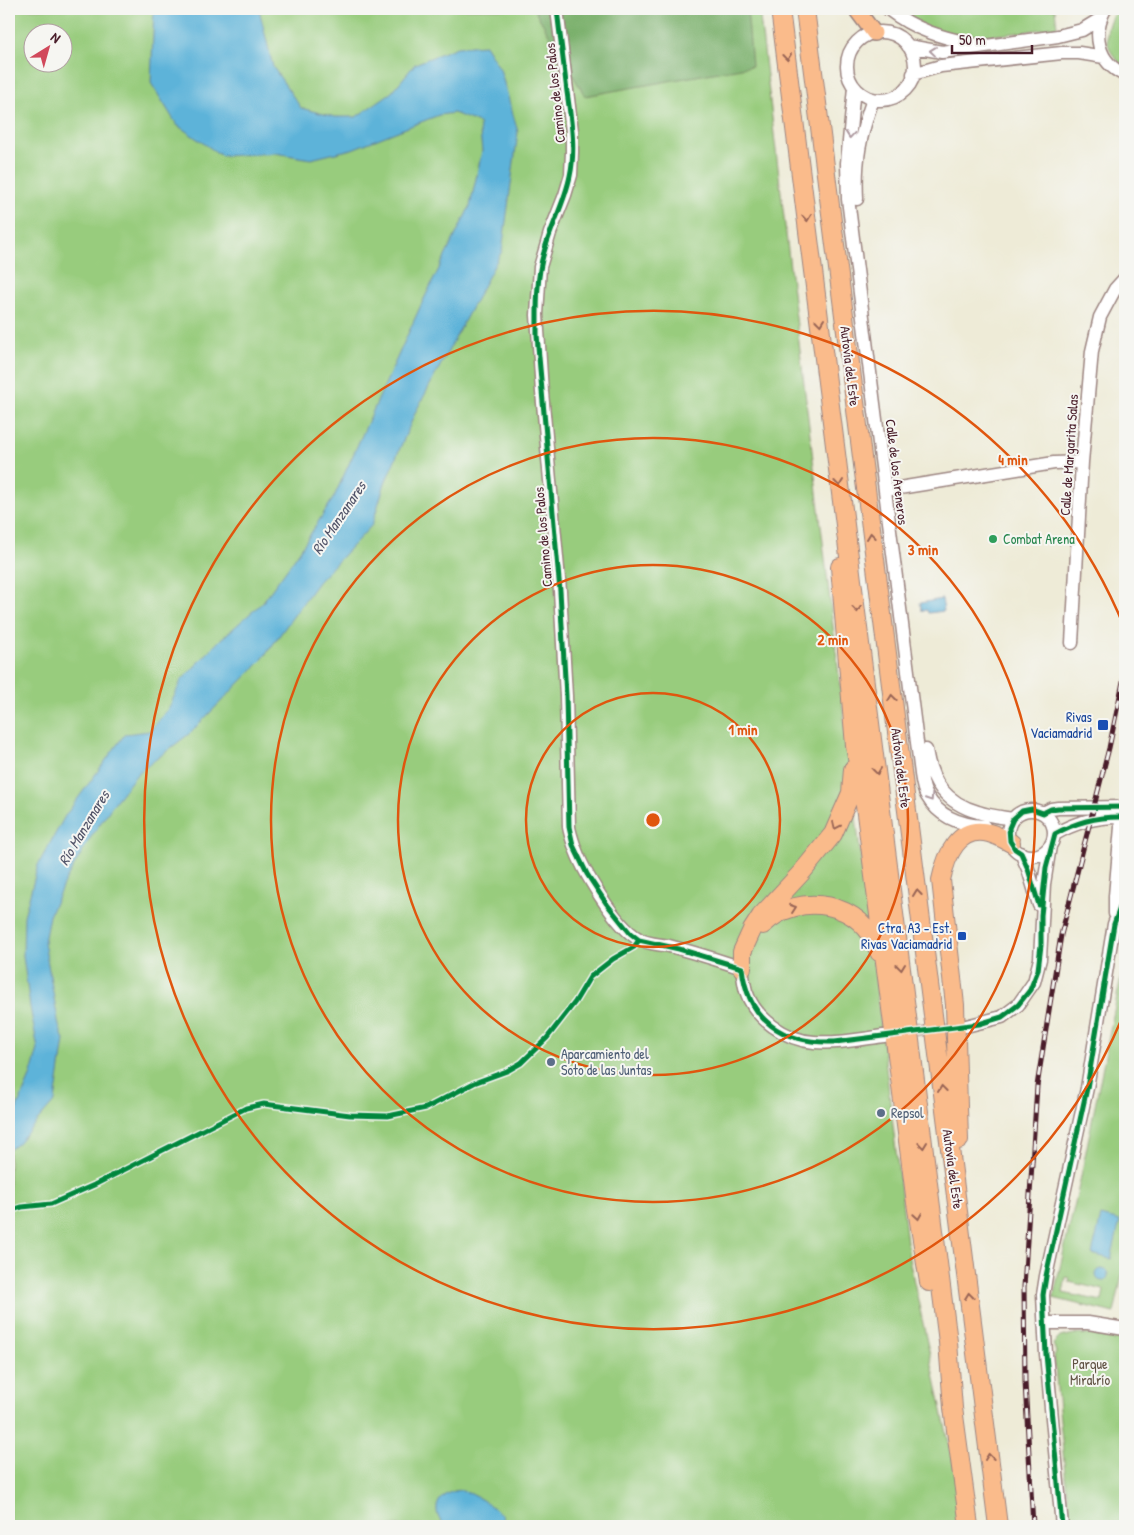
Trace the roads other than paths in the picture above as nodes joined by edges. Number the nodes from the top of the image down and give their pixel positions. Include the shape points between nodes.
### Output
1 (557, 9) edge
2 (780, 9) edge
3 (805, 9) edge
4 (856, 9) edge
5 (888, 9) edge
6 (1102, 14) edge
7 (874, 33) junction
8 (908, 46) junction
9 (978, 46) junction
10 (1104, 57) junction
11 (914, 74) junction
12 (1125, 75) edge
13 (854, 87) junction
14 (874, 99) junction
15 (1125, 278) edge
16 (1082, 462) junction
17 (893, 489) junction
18 (842, 509) junction
19 (1072, 643) dead end
20 (855, 746) junction
21 (1043, 813) junction
22 (1123, 813) edge
23 (1013, 819) junction
24 (1052, 840) junction
25 (1013, 843) junction
26 (1125, 894) edge
27 (1041, 915) junction
28 (1114, 924) junction
29 (742, 968) junction
30 (886, 977) junction
31 (966, 1026) tunnel mouth
32 (884, 1036) dead end
33 (956, 1190) junction
34 (1044, 1323) junction
35 (1124, 1324) edge
36 (953, 1408) junction
37 (969, 1526) edge
38 (998, 1526) edge
39 (1062, 1526) edge

1 - 29 street, Camino de los Palos via 572,131 571,175 540,267 537,315 560,599 569,827 587,874 630,933 639,940
2 -> 18 highway, Autovía del Este
33 -> 3 highway, Autovía del Este
4 - 7 main road
5 - 9 street via 918,29
6 - 9 street via 1082,30 1063,35
6 - 10 street via 1097,32
7 - 8 street via 886,32
7 - 13 street via 859,40 849,54 847,65
9 -> 8 street via 938,52
8 - 11 street via 913,55
10 - 11 street via 1062,53 941,66
10 - 12 street
11 - 14 street via 903,92 884,100
13 - 14 street
13 -> 25 street, Calle de los Areneros via 847,163 848,199 920,774 926,795 947,816 966,825 984,826
14 - 17 street, Calle de los Areneros via 862,130 856,164 857,198
15 - 16 street, Calle de Margarita Salas via 1100,317 1092,351
16 - 17 street via 1054,463
16 - 19 street, Calle de Margarita Salas
17 - 23 street, Calle de los Areneros via 928,767 950,798 978,813
18 - 20 highway via 837,535
18 -> 36 highway, Autovía del Este via 947,1332
20 -> 29 highway via 851,793 832,834 761,916 742,952
20 - 30 highway
21 - 22 street via 1058,808
21 - 23 street via 1029,810 1020,812
21 - 24 street via 1051,821
22 - 24 street via 1071,825
22 - 28 street
23 - 25 street via 1009,826
24 - 25 street via 1044,852 1037,855 1029,855
24 - 27 street
25 - 27 street via 1028,869
25 - 33 highway via 988,832 969,834 954,844 941,880 955,1005 960,1166
26 - 28 street
27 - 31 street via 1040,959 1030,990 1002,1017
28 - 34 street via 1087,1088 1046,1276
29 -> 30 highway via 756,932 772,917 795,906 814,903 836,907 854,916 870,932
29 - 32 street via 751,1002 764,1018 788,1035 815,1042
30 -> 36 highway via 916,1204 946,1388
38 -> 33 highway, Autovía del Este
34 - 35 street
34 - 39 street
36 - 37 highway, Autovía del Este

